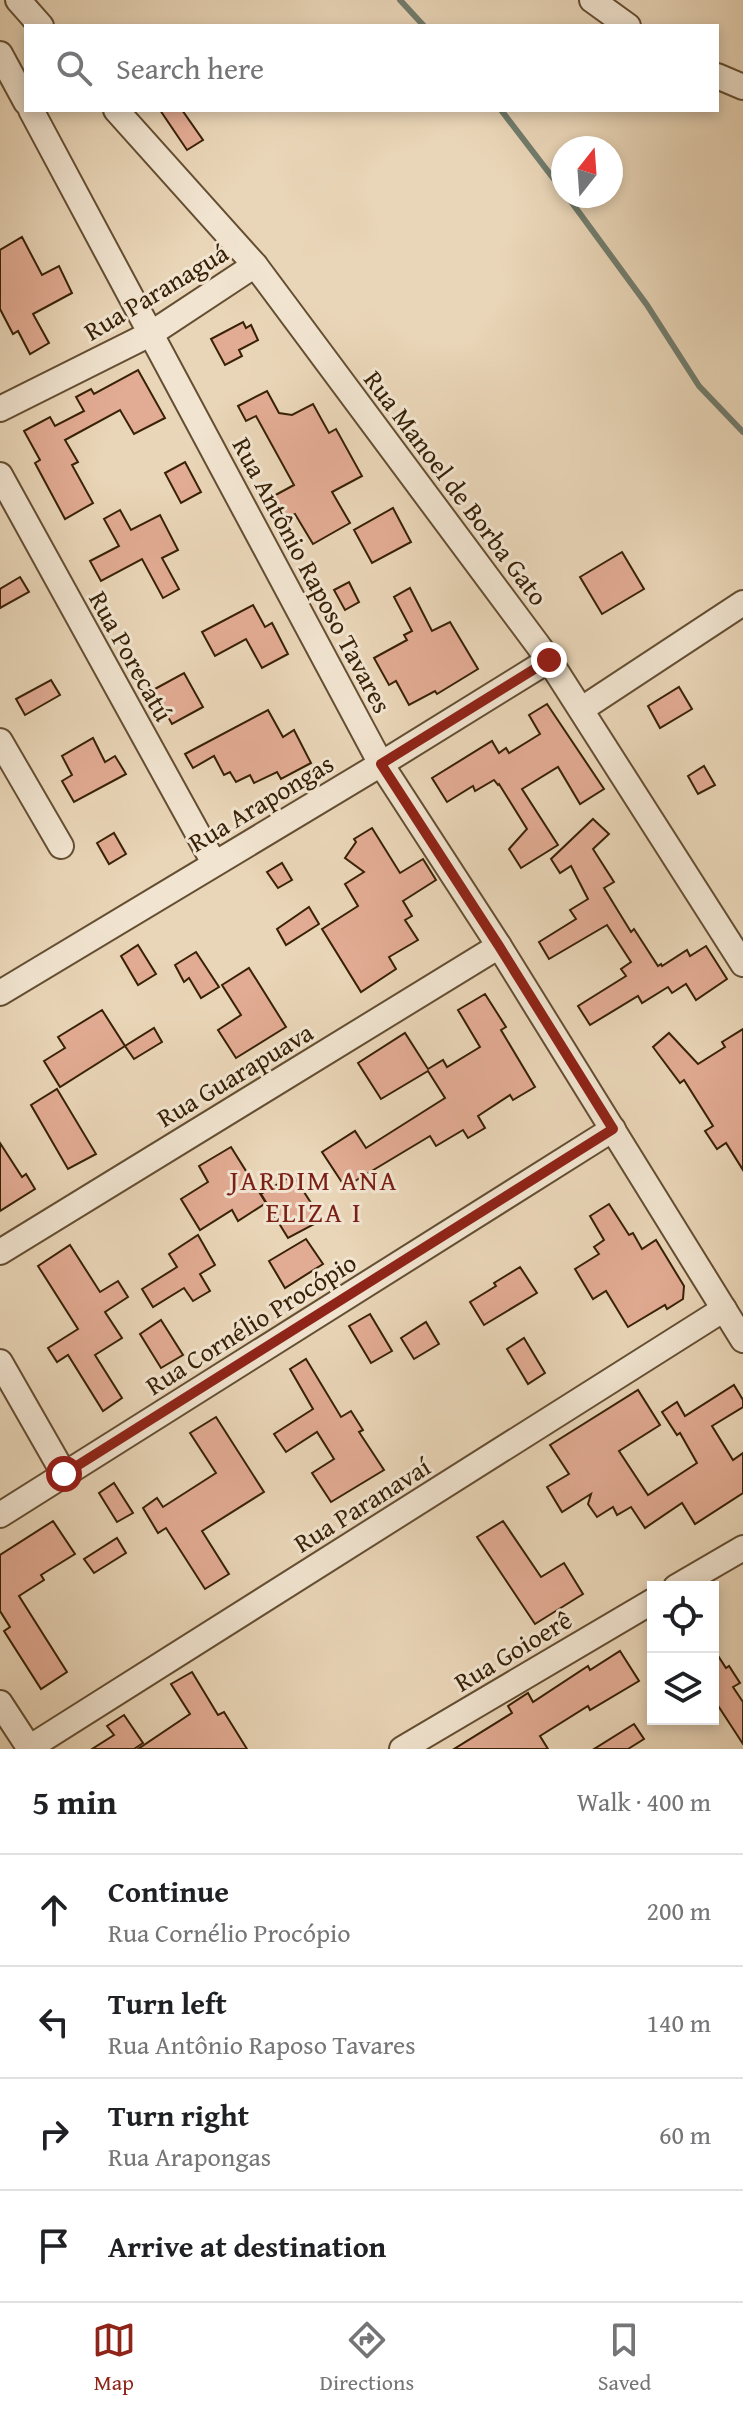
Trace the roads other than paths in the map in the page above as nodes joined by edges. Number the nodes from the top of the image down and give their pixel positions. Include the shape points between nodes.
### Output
1 (18, 0) edge
2 (592, 0) edge
3 (39, 24) edge
4 (625, 24) edge
5 (0, 54) edge
6 (719, 77) edge
7 (743, 87) edge
8 (24, 98) edge
9 (32, 112) edge
10 (118, 112) edge
11 (255, 265) junction
12 (152, 333) junction
13 (0, 409) edge
14 (0, 475) edge
15 (743, 603) edge
16 (549, 660) junction
17 (582, 709) junction
18 (0, 741) edge
19 (381, 764) junction
20 (61, 846) dead end
21 (214, 863) junction
22 (499, 946) junction
23 (743, 964) edge
24 (0, 993) edge
25 (613, 1129) junction
26 (0, 1252) edge
27 (724, 1309) junction
28 (743, 1340) edge
29 (0, 1362) edge
30 (64, 1474) junction
31 (0, 1515) edge
32 (743, 1548) edge
33 (686, 1581) edge
34 (647, 1605) edge
35 (0, 1703) edge
36 (30, 1749) edge
37 (402, 1749) edge

1 - 3 street
2 - 4 street
5 - 8 street
6 - 7 street
9 - 12 street, Rua Antônio Raposo Tavares
10 - 11 street, Rua Manoel de Borba Gato
11 - 12 street, Rua Paranaguá
11 - 16 street, Rua Manoel de Borba Gato
12 - 13 street, Rua Paranaguá
12 - 19 street, Rua Antônio Raposo Tavares
14 - 21 street, Rua Porecatú
15 - 17 street
16 - 17 street, Rua Manoel de Borba Gato
16 - 19 street, Rua Arapongas
17 - 23 street, Rua Manoel de Borba Gato
18 - 20 street
19 - 21 street, Rua Arapongas
19 - 22 street, Rua Antônio Raposo Tavares
21 - 24 street, Rua Arapongas
22 - 25 street, Rua Antônio Raposo Tavares
22 - 26 street, Rua Guarapuava
25 - 27 street, Rua Antônio Raposo Tavares
25 - 30 street, Rua Cornélio Procópio
27 - 28 street, Rua Antônio Raposo Tavares
27 - 36 street, Rua Paranavaí
29 - 30 street
30 - 31 street, Rua Cornélio Procópio
32 - 33 street
34 - 37 street, Rua Goioerê
35 - 36 street

